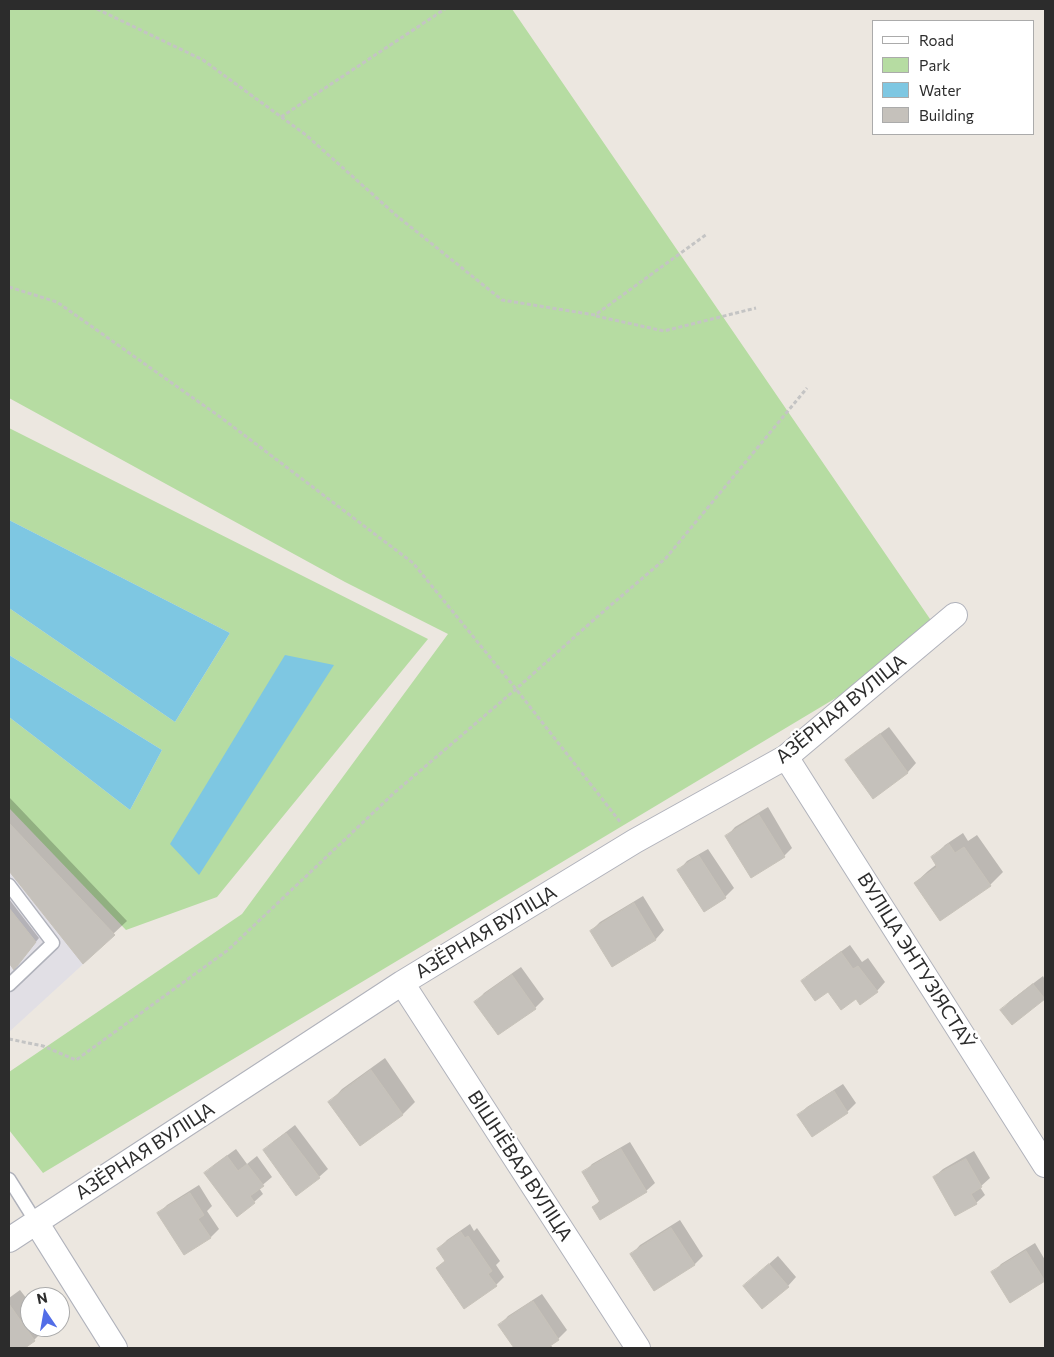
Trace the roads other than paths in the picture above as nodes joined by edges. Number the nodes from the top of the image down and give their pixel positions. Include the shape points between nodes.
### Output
1 (955, 615) dead end
2 (786, 757) junction
3 (9, 885) edge
4 (402, 983) junction
5 (9, 984) edge
6 (1045, 1165) edge
7 (9, 1179) edge
8 (36, 1222) junction
9 (9, 1240) edge
10 (115, 1348) edge
11 (638, 1348) edge

1 - 2 street, АЗЁРНАЯ ВУЛІЦА
2 - 4 street, АЗЁРНАЯ ВУЛІЦА via 635,841
2 - 6 street, ВУЛІЦА ЭНТУЗІЯСТАЎ
3 - 5 lane via 53,943
4 - 8 street, АЗЁРНАЯ ВУЛІЦА
4 - 11 street, ВІШНЁВАЯ ВУЛІЦА
7 - 8 lane
8 - 9 street, АЗЁРНАЯ ВУЛІЦА
8 - 10 street

